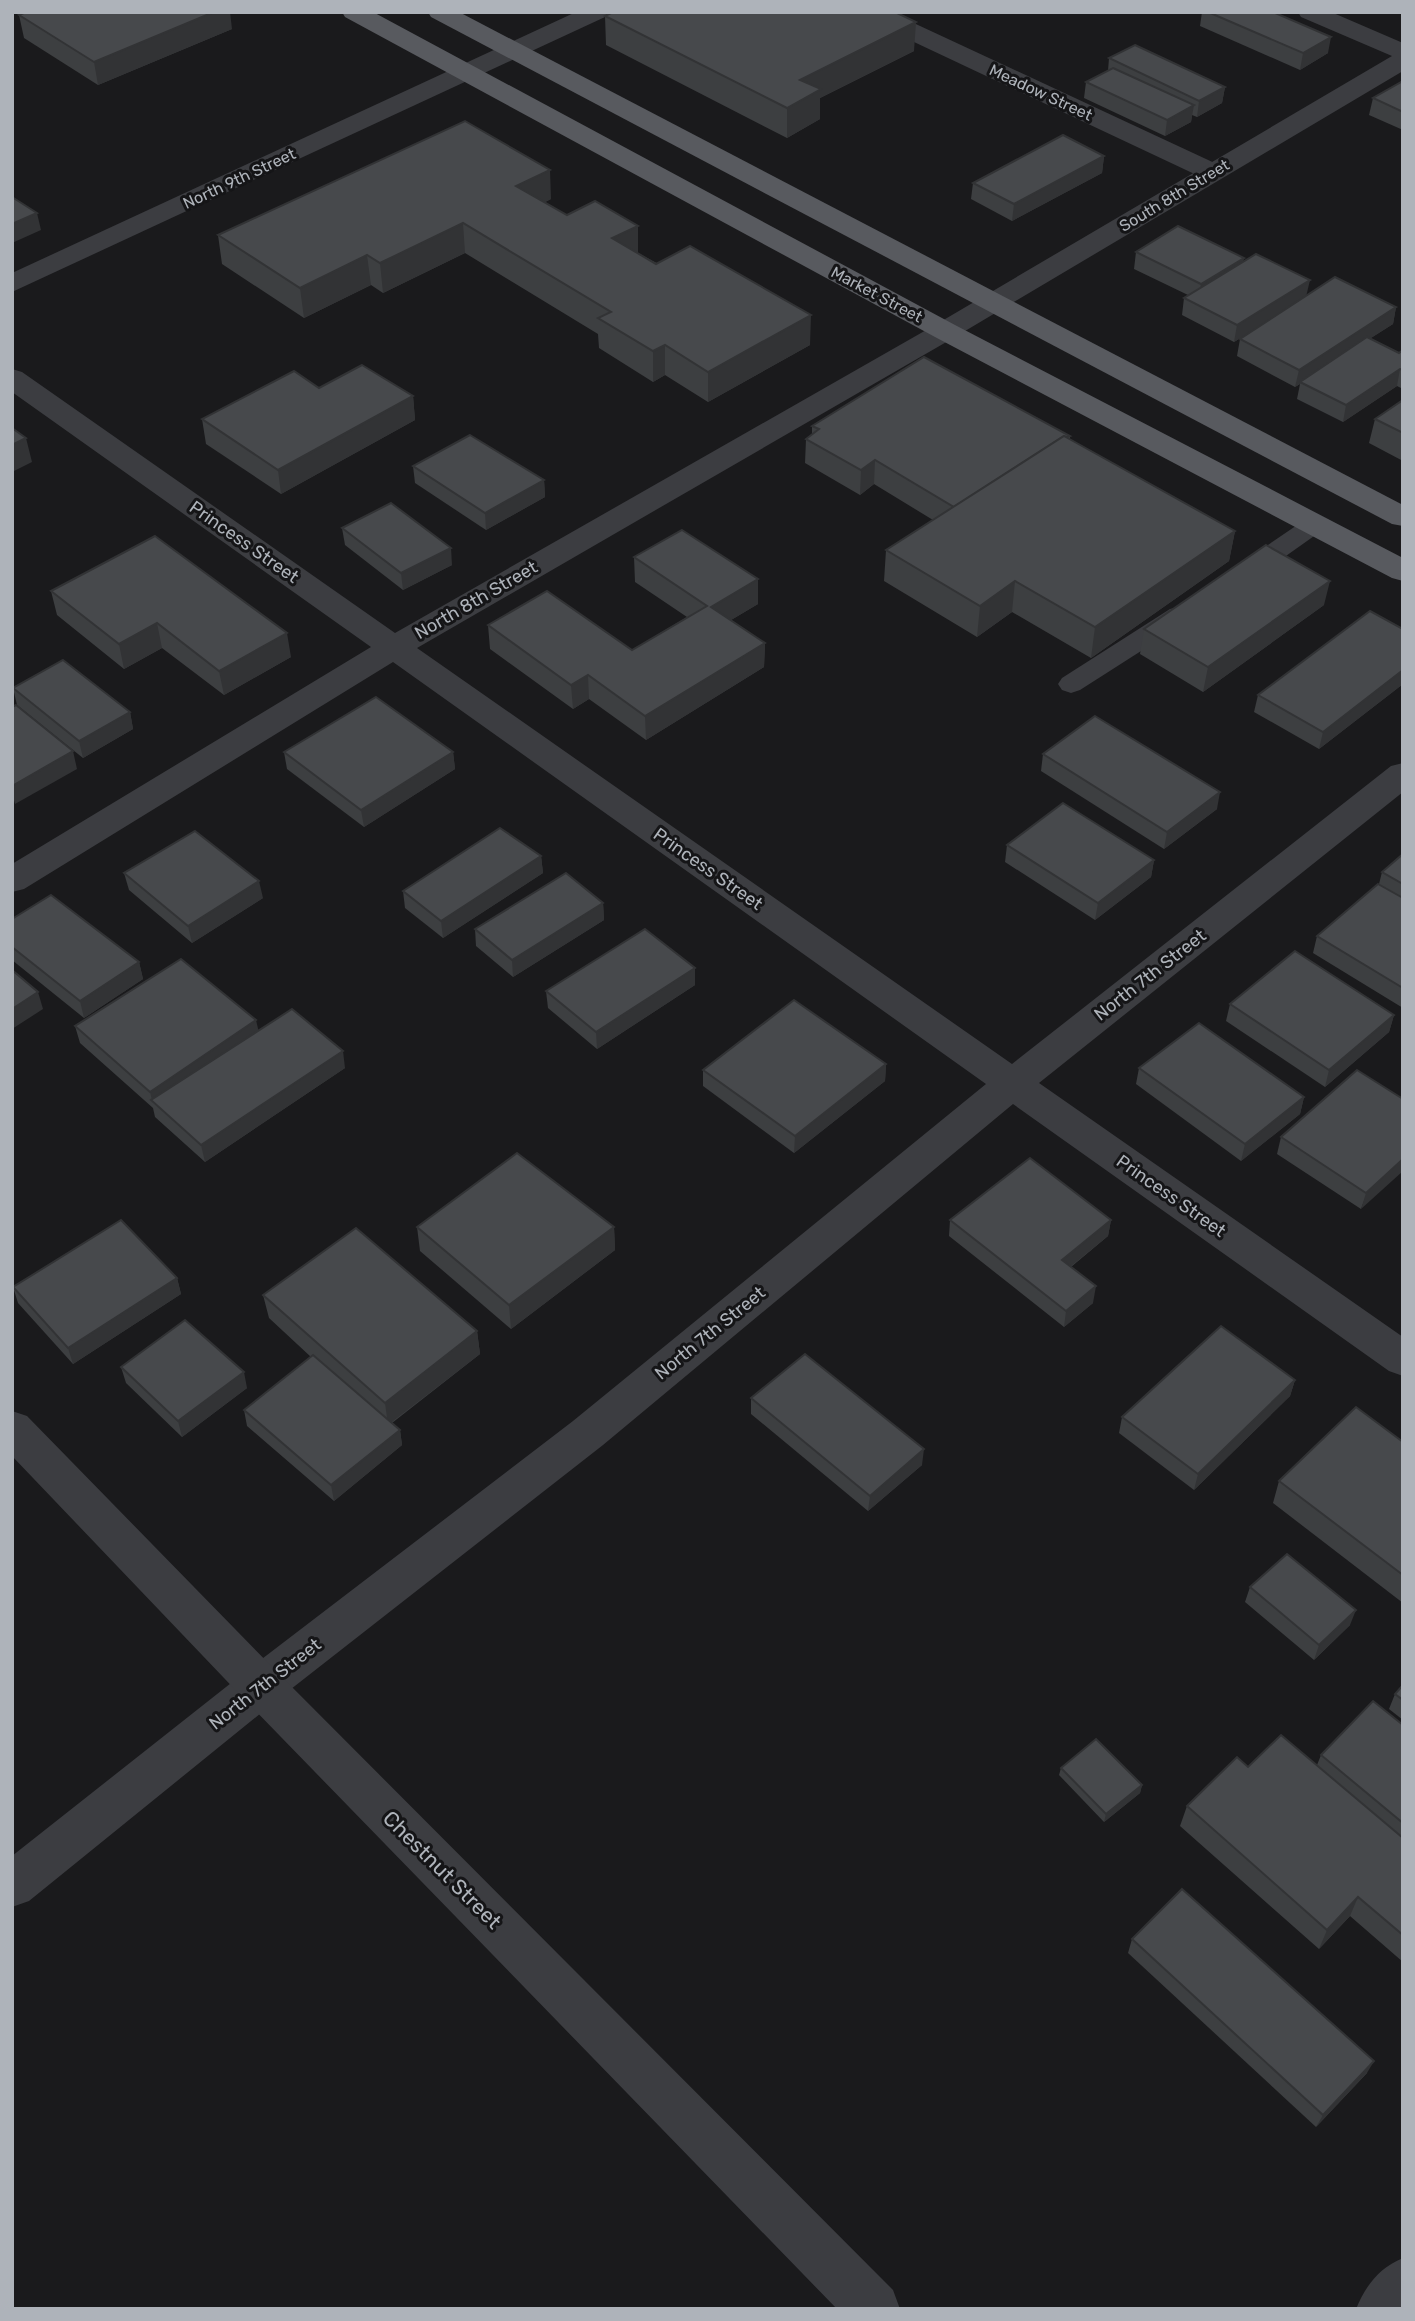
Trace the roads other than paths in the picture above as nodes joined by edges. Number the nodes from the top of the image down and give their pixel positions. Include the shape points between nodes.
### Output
1 (354, 12) edge
2 (440, 12) edge
3 (596, 12) edge
4 (870, 12) edge
5 (1310, 12) edge
6 (513, 50) junction
7 (1403, 52) edge
8 (1403, 60) edge
9 (465, 71) junction
10 (1212, 172) junction
11 (12, 284) edge
12 (991, 304) junction
13 (945, 331) junction
14 (12, 378) edge
15 (1403, 517) edge
16 (1315, 524) junction
17 (1403, 571) edge
18 (1222, 587) edge
19 (1199, 602) edge
20 (394, 647) junction
21 (1071, 684) dead end
22 (1403, 774) edge
23 (12, 880) edge
24 (1012, 1084) junction
25 (1403, 1359) edge
26 (12, 1428) edge
27 (261, 1686) junction
28 (12, 1885) edge
29 (1403, 2284) edge
30 (874, 2309) edge
31 (1382, 2309) edge

1 - 9 main road, Market Street
2 - 6 main road
3 - 6 street, North 9th Street
4 - 10 street, Meadow Street
5 - 7 street
6 - 9 street, North 9th Street
6 - 12 main road
8 - 10 street, South 8th Street
9 - 11 street, North 9th Street
9 - 13 main road, Market Street
10 - 12 street, South 8th Street
12 - 13 street, South 8th Street
12 - 15 main road
13 - 16 main road, Market Street
13 - 20 street, North 8th Street
14 - 20 street, Princess Street
16 - 17 main road, Market Street
16 - 18 lane
19 - 21 lane
20 - 23 street, North 8th Street
20 - 24 street, Princess Street
22 - 24 street, North 7th Street
24 - 25 street, Princess Street
24 - 27 street, North 7th Street via 588,1433
26 - 27 street, Chestnut Street
27 - 28 street, North 7th Street
27 - 30 street, Chestnut Street
29 - 31 street

